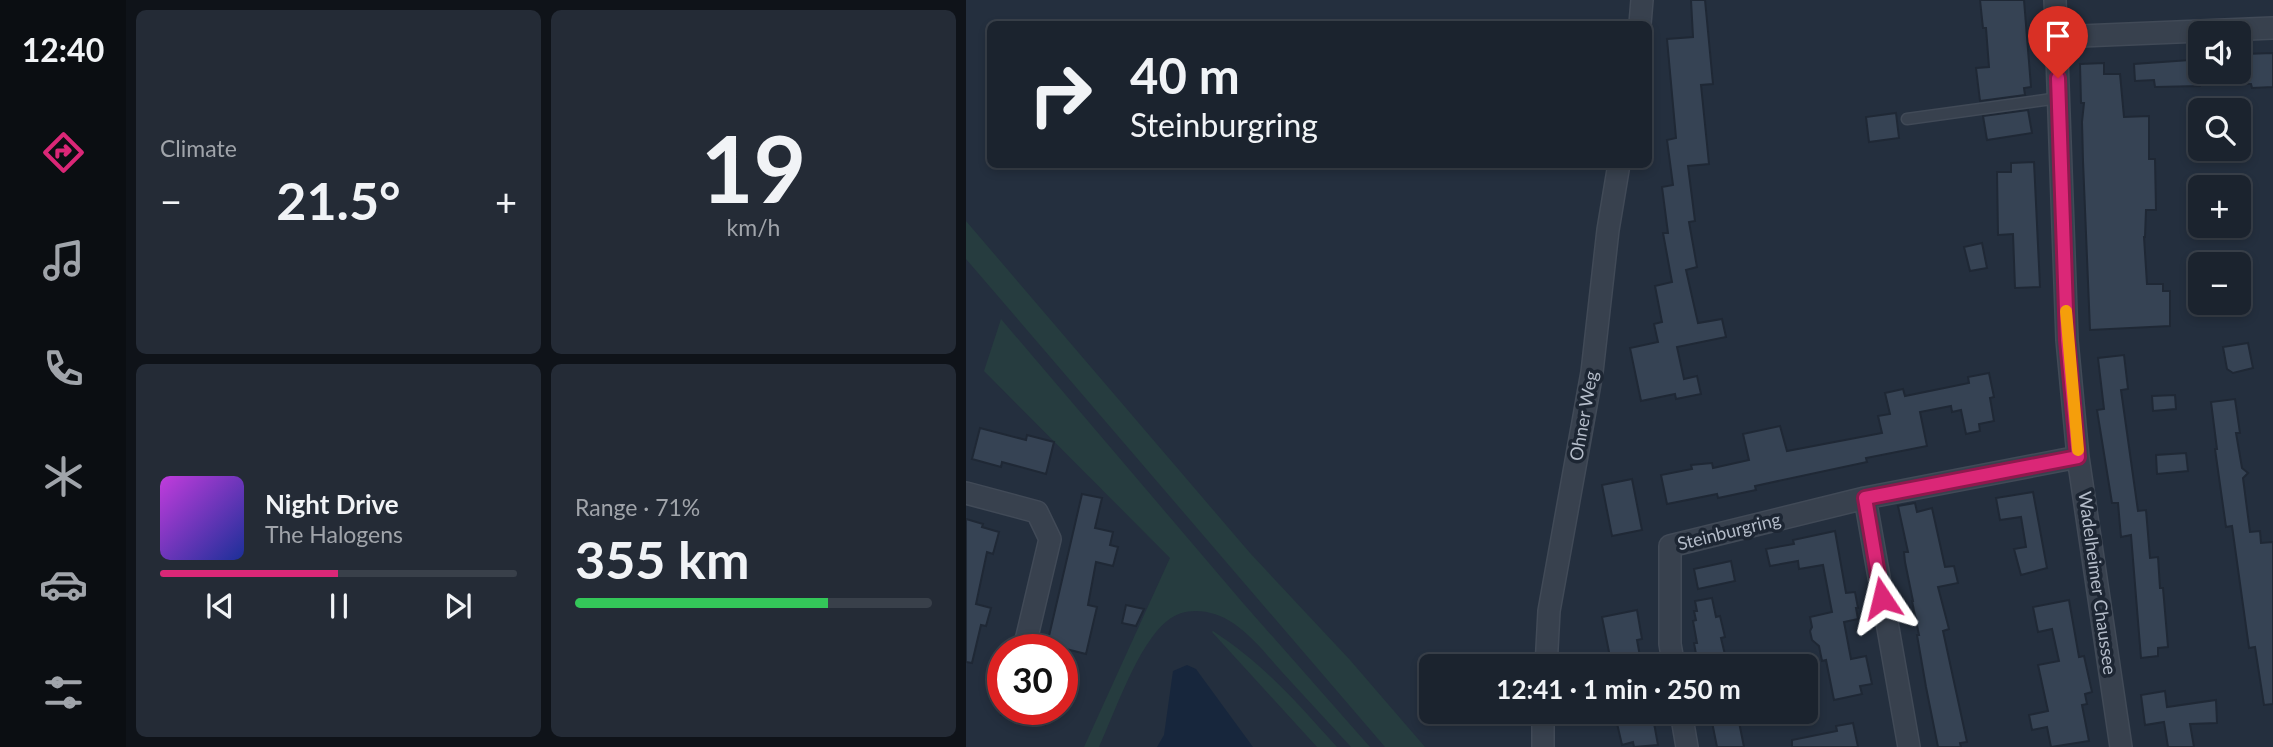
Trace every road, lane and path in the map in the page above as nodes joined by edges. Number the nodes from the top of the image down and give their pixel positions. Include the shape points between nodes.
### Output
1 (1642, 0) edge
2 (2055, 0) edge
3 (1640, 21) edge
4 (2273, 28) edge
5 (2057, 37) junction
6 (2059, 98) junction
7 (1906, 119) dead end
8 (1618, 168) edge
9 (2078, 457) junction
10 (966, 494) edge
11 (1865, 498) junction
12 (1028, 634) edge
13 (1547, 654) edge
14 (1672, 654) edge
15 (1543, 724) edge
16 (1683, 724) edge
17 (1543, 747) edge
18 (1688, 747) edge
19 (1909, 747) edge
20 (2121, 747) edge

1 - 3 street
2 - 5 street, Wadelheimer Chaussee
4 - 5 street
5 - 6 street, Wadelheimer Chaussee
6 - 7 lane
6 - 9 street, Wadelheimer Chaussee via 2067,340
8 - 13 street, Ohner Weg via 1592,372 1549,611
9 - 11 street, Steinburgring
9 - 20 street, Wadelheimer Chaussee
10 - 12 street via 1037,512 1050,539
11 - 14 street, Steinburgring via 1670,546
11 - 19 street
15 - 17 street
16 - 18 street

